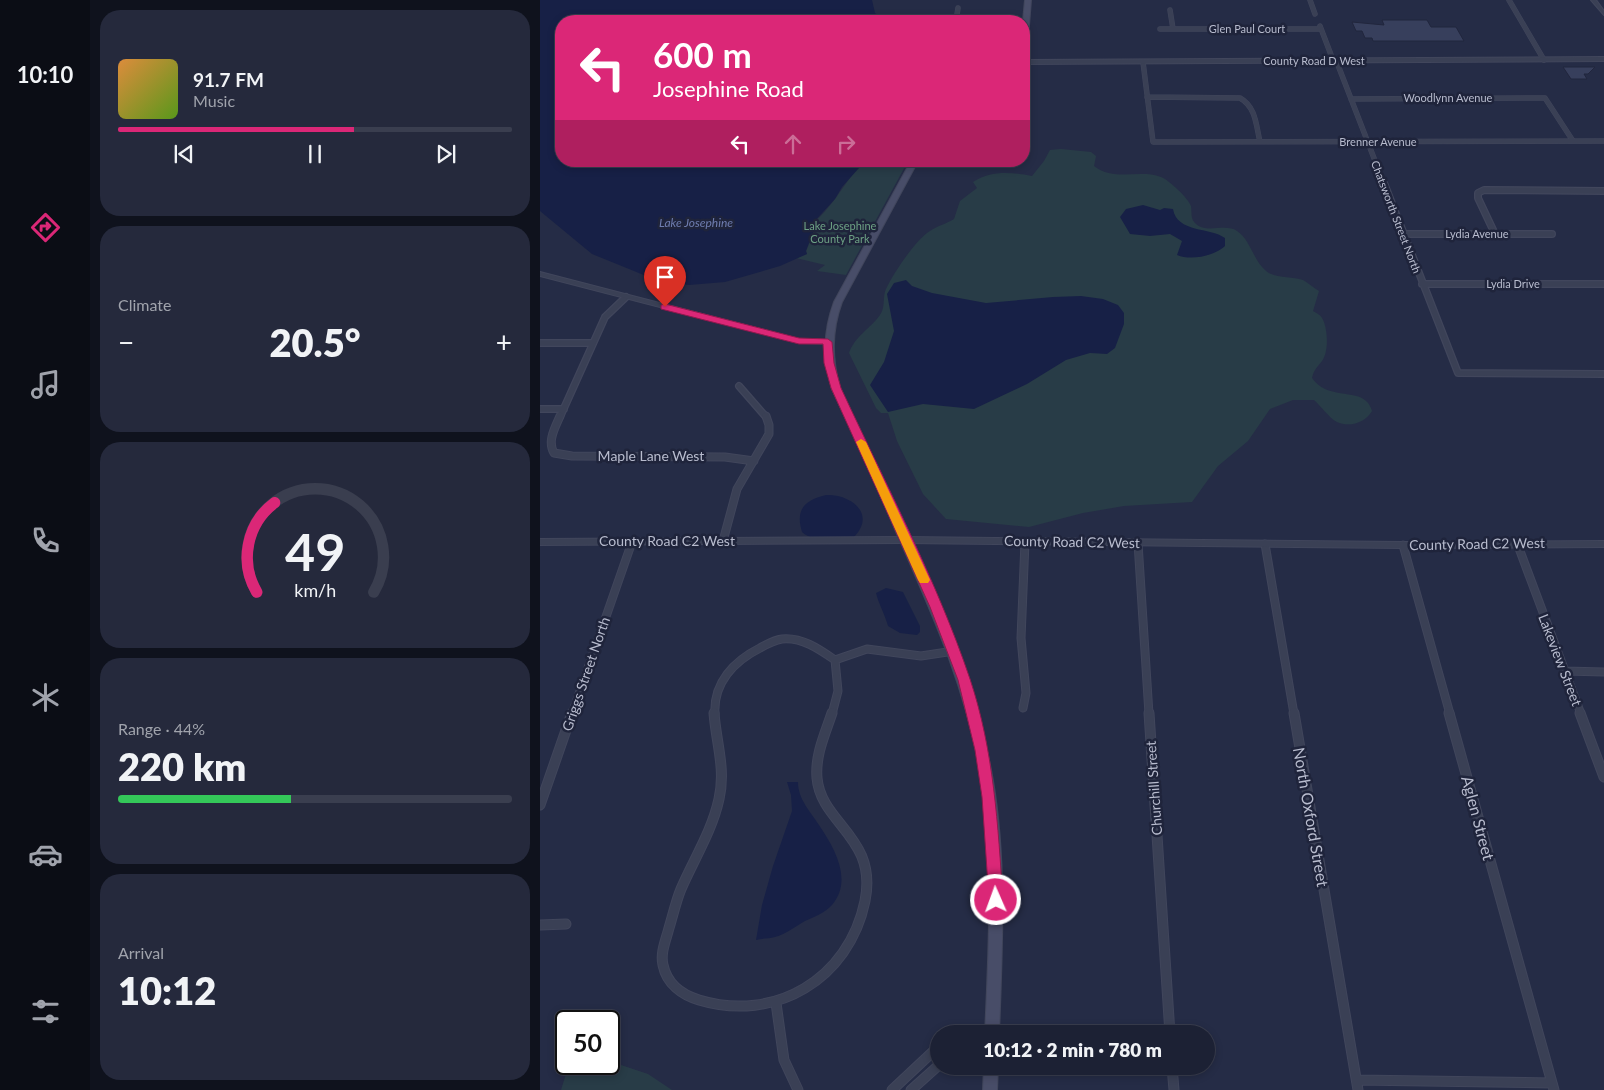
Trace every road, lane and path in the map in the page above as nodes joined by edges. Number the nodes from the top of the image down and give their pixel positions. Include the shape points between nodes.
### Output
1 (1028, 0) edge
2 (1310, 0) edge
3 (1509, 0) edge
4 (1593, 0) edge
5 (958, 8) dead end
6 (1170, 10) dead end
7 (1315, 14) dead end
8 (1604, 14) edge
9 (957, 15) edge
10 (1027, 15) edge
11 (1320, 27) joint
12 (1160, 29) dead end
13 (1173, 29) junction
14 (1604, 59) edge
15 (1334, 60) junction
16 (1544, 60) junction
17 (1030, 62) edge
18 (1143, 62) junction
19 (1147, 97) junction
20 (1351, 99) junction
21 (1573, 141) junction
22 (1604, 141) edge
23 (1260, 142) junction
24 (1367, 142) junction
25 (912, 167) edge
26 (1604, 191) edge
27 (1403, 234) junction
28 (1495, 234) junction
29 (1552, 234) dead end
30 (540, 274) edge
31 (1422, 284) junction
32 (1604, 284) edge
33 (626, 297) junction
34 (828, 342) junction
35 (540, 343) edge
36 (593, 343) junction
37 (1604, 374) edge
38 (739, 386) dead end
39 (540, 409) edge
40 (564, 409) junction
41 (754, 461) junction
42 (905, 540) junction
43 (723, 541) junction
44 (540, 542) edge
45 (632, 542) junction
46 (1025, 542) junction
47 (1138, 543) junction
48 (1517, 543) junction
49 (1265, 544) junction
50 (1604, 544) edge
51 (1403, 545) junction
52 (954, 651) junction
53 (834, 660) junction
54 (1564, 672) junction
55 (1604, 672) edge
56 (1023, 708) dead end
57 (1604, 777) edge
58 (540, 805) edge
59 (566, 924) dead end
60 (540, 925) edge
61 (776, 1003) junction
62 (992, 1025) edge
63 (1169, 1025) edge
64 (930, 1054) edge
65 (930, 1073) edge
66 (991, 1075) edge
67 (1173, 1075) edge
68 (1358, 1085) edge
69 (1552, 1086) edge
70 (798, 1090) edge
71 (892, 1090) edge
72 (911, 1090) edge
73 (990, 1090) edge
74 (1174, 1090) edge

1 - 10 main road
2 - 7 street
3 - 16 street
4 - 8 street
5 - 9 street
6 - 13 street
11 - 13 street, Glen Paul Court
11 - 15 street, Chatsworth Street North
12 - 13 street, Glen Paul Court
14 - 16 street, County Road D West
15 - 16 street, County Road D West
15 - 18 street, County Road D West
15 - 20 street, Chatsworth Street North
17 - 18 street, County Road D West
18 - 19 street
19 - 23 street via 1232,96 1244,99 1251,104
19 - 23 street, Brenner Avenue via 1153,142
20 - 21 street, Woodlynn Avenue via 1545,98
20 - 24 street, Chatsworth Street North
21 - 22 street, Brenner Avenue
21 - 24 street, Brenner Avenue
23 - 24 street, Brenner Avenue
24 - 27 street, Chatsworth Street North
25 - 34 main road via 838,302
26 - 28 street via 1480,192 1478,198
27 - 28 street, Lydia Avenue
27 - 31 street, Chatsworth Street North
28 - 29 street, Lydia Avenue
30 - 33 street
31 - 32 street, Lydia Drive
31 - 37 street, Chatsworth Street North via 1458,373
33 - 34 street via 799,341
33 - 36 street via 605,317
34 - 42 main road via 829,363 836,388
35 - 36 street
36 - 40 street
38 - 41 street via 762,409 770,423 769,438
39 - 40 street
40 - 41 street, Maple Lane West via 551,437 554,453 572,456 725,457
41 - 43 street via 736,490
42 - 43 street, County Road C2 West
42 - 46 street, County Road C2 West
42 - 52 main road
43 - 45 street, County Road C2 West
44 - 45 street, County Road C2 West
45 - 58 street, Griggs Street North
46 - 47 street, County Road C2 West
46 - 56 street via 1021,638 1026,694
47 - 49 street, County Road C2 West
47 - 63 street, Churchill Street
48 - 50 street, County Road C2 West
48 - 51 street, County Road C2 West
48 - 54 street, Lakeview Street
49 - 51 street, County Road C2 West
49 - 68 street, North Oxford Street
51 - 69 street, Aglen Street
52 - 53 street via 940,656 916,656 871,648
52 - 62 main road via 982,750 992,830 996,930
53 - 61 street via 840,681 838,697 818,752 818,780 828,808 853,837 861,853 866,873 866,898 859,927 842,955 818,977
53 - 61 street via 810,643 780,639 756,647 739,658 723,678 714,702 714,721 722,761 718,802 712,823 679,894 664,946 663,967 673,987 694,999 722,1005
54 - 55 street
54 - 57 street, Lakeview Street
59 - 60 street
61 - 70 street via 790,1079
64 - 71 street
65 - 72 street
66 - 73 main road
67 - 74 street
68 - 69 street

